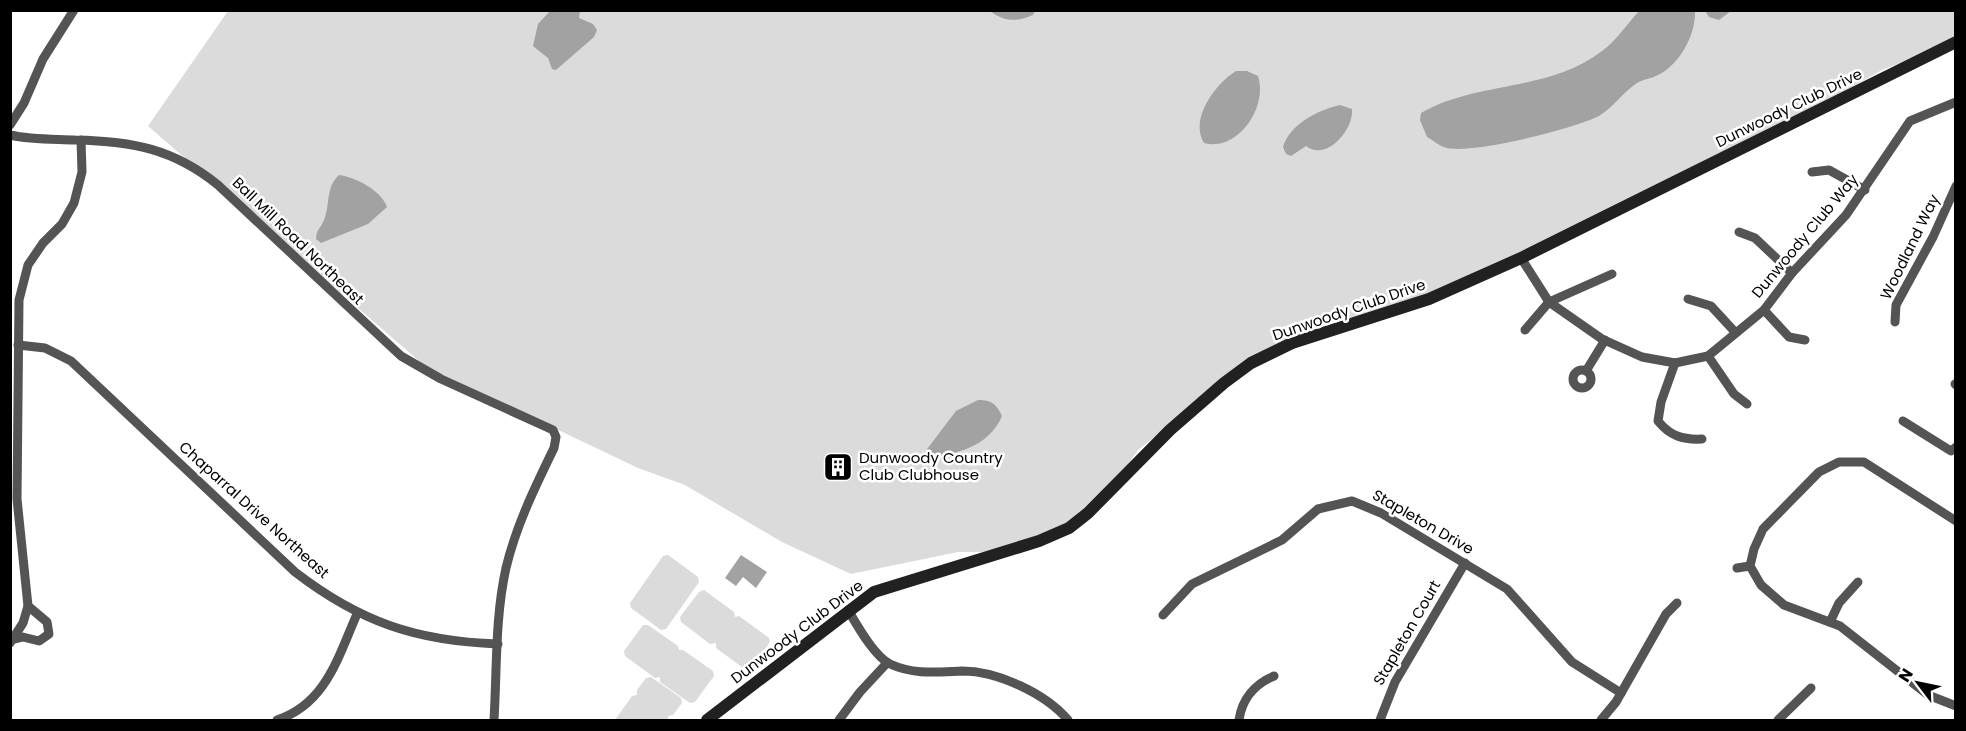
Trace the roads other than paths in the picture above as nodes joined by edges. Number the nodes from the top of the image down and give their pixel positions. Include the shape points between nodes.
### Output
1 (74, 10) edge
2 (1956, 42) edge
3 (1956, 102) edge
4 (10, 126) edge
5 (10, 135) edge
6 (81, 140) junction
7 (1812, 172) dead end
8 (1956, 186) edge
9 (1865, 190) junction
10 (1739, 232) dead end
11 (1521, 258) junction
12 (1792, 273) junction
13 (1612, 274) dead end
14 (1688, 299) dead end
15 (1549, 302) junction
16 (1764, 310) junction
17 (1895, 321) dead end
18 (1525, 330) dead end
19 (1735, 332) junction
20 (1605, 340) junction
21 (1804, 340) dead end
22 (18, 345) junction
23 (1708, 356) junction
24 (1675, 363) junction
25 (1586, 371) dead end
26 (1748, 404) dead end
27 (1903, 421) dead end
28 (1702, 439) dead end
29 (1956, 447) edge
30 (1956, 521) edge
31 (1465, 563) junction
32 (1750, 566) junction
33 (1737, 568) dead end
34 (1858, 582) dead end
35 (1677, 603) dead end
36 (28, 606) junction
37 (848, 610) junction
38 (357, 614) junction
39 (1163, 615) dead end
40 (1830, 622) junction
41 (13, 641) edge
42 (498, 644) junction
43 (887, 663) junction
44 (1274, 676) dead end
45 (1810, 687) dead end
46 (1621, 693) junction
47 (1956, 706) edge
48 (277, 720) edge
49 (494, 720) edge
50 (707, 720) edge
51 (839, 720) edge
52 (1068, 720) edge
53 (1239, 720) edge
54 (1380, 720) edge
55 (1601, 720) edge
56 (1778, 720) edge

1 - 4 street via 43,58
2 - 11 street, Dunwoody Club Drive
3 - 9 street, Dunwoody Club Way via 1911,121
5 - 6 street, Ball Mill Road Northeast
6 - 22 street via 82,172 74,203 62,224 35,253 23,279
6 - 42 street, Ball Mill Road Northeast via 140,145 188,163 218,185 401,356 555,433 556,441 511,548
7 - 9 street via 1829,170
8 - 17 street, Woodland Way via 1896,305
9 - 12 street, Dunwoody Club Way
10 - 12 street via 1755,238
11 - 15 street, Dunwoody Club Way
11 - 37 street, Dunwoody Club Drive via 1430,299 1272,352 1224,383 1069,528 1039,541 894,584
12 - 16 street, Dunwoody Club Way
13 - 15 street
14 - 19 street via 1711,306
15 - 18 street
15 - 20 street, Dunwoody Club Way
16 - 19 street, Dunwoody Club Way
16 - 21 street via 1789,337
19 - 23 street, Dunwoody Club Way
20 - 24 street, Dunwoody Club Way via 1642,357
20 - 25 street
22 - 36 street via 17,499
22 - 38 street, Chaparral Drive Northeast via 45,348 71,361 295,572
23 - 24 street, Dunwoody Club Way
23 - 26 street via 1734,394
24 - 28 street via 1658,421 1684,440
27 - 29 street via 1951,451
30 - 32 street via 1864,462 1839,462 1819,472 1763,530
31 - 39 street, Stapleton Drive via 1368,506 1339,502 1318,509 1263,551 1192,584
31 - 46 street, Stapleton Drive via 1508,589 1572,662
31 - 54 street, Stapleton Court via 1395,682
32 - 33 street
32 - 40 street via 1761,585 1784,605
34 - 40 street via 1839,603
35 - 46 street via 1666,614
36 - 41 street
36 - 41 street via 47,622 49,634 39,641 23,637
37 - 43 street
37 - 50 street, Dunwoody Club Drive
38 - 42 street, Chaparral Drive Northeast via 427,638
38 - 48 street via 322,689 301,710
40 - 47 street via 1928,695
42 - 49 street
43 - 51 street
43 - 52 street via 931,674 963,671 1011,681
44 - 53 street via 1257,684 1245,700
45 - 56 street
46 - 55 street

